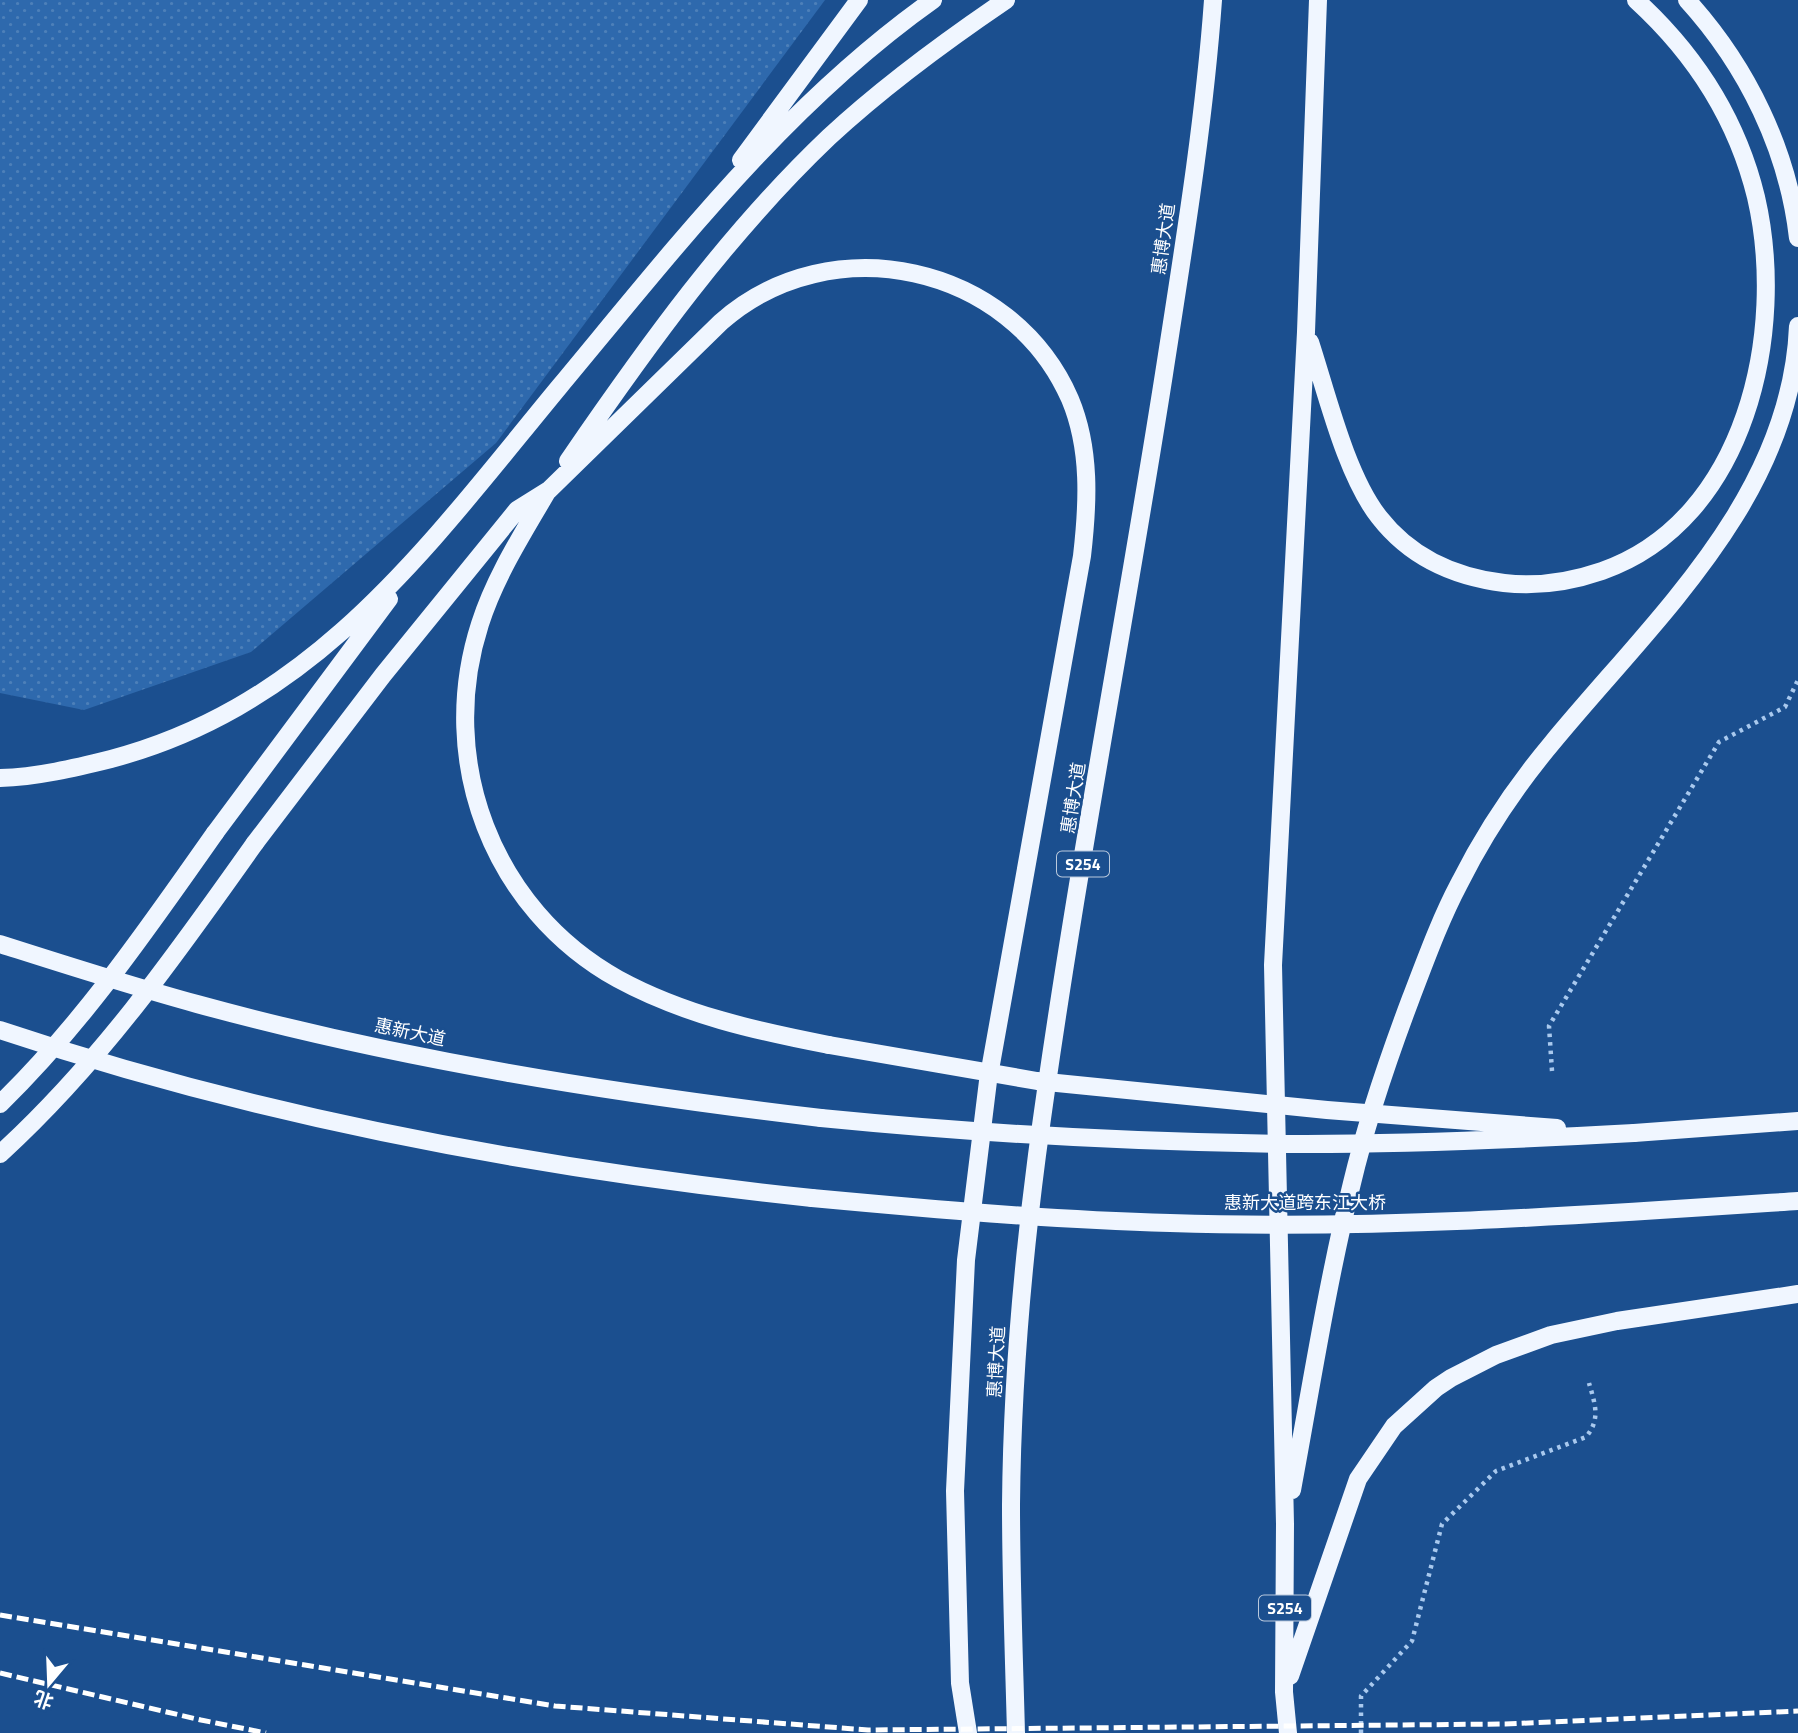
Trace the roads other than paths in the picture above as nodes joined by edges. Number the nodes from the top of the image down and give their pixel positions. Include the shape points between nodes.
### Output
1 (859, 0) edge
2 (933, 0) edge
3 (1006, 0) edge
4 (1213, 0) edge
5 (1318, 0) edge
6 (1636, 0) edge
7 (1687, 0) edge
8 (692, 228) junction
9 (1798, 238) edge
10 (1798, 326) edge
11 (1306, 332) junction
12 (548, 490) junction
13 (437, 535) junction
14 (0, 778) edge
15 (0, 944) edge
16 (0, 1030) edge
17 (0, 1104) edge
18 (1798, 1121) edge
19 (1634, 1133) junction
20 (0, 1154) edge
21 (1798, 1201) edge
22 (1798, 1294) edge
23 (1285, 1524) junction
24 (1284, 1692) junction
25 (968, 1733) edge
26 (1016, 1733) edge
27 (1288, 1733) edge

1 - 8 main road
2 - 8 main road via 815,99
3 - 12 main road via 869,101 788,178 709,266
4 - 26 main road, 惠博大道 / S254 via 1174,307 1063,989 1026,1250 1011,1504
5 - 11 main road, S254
6 - 11 main road via 1687,52 1728,120 1756,199 1766,263 1763,334 1747,404 1723,467 1685,519 1629,560 1558,582 1490,581 1436,565 1396,536 1363,492
7 - 9 main road via 1748,82 1784,172
8 - 13 main road
10 - 23 main road via 1784,405 1765,457 1732,523 1524,779 1488,831 1444,916 1388,1060 1352,1181
11 - 23 main road, S254 via 1272,965
12 - 19 main road, bridge via 495,585 480,624 469,672 468,767 478,808 508,873 537,913 579,952 616,977 723,1021 829,1045 1037,1080 1326,1110
12 - 20 main road, bridge via 517,510 383,675 115,1033
12 - 25 main road via 727,317 783,284 836,270 902,270 945,282 981,300 1034,344 1071,402 1087,481 1082,556 988,1081 965,1273 955,1491 960,1683
13 - 14 main road via 331,643 247,702 189,732 132,753 69,769
13 - 17 main road, bridge via 91,1004
15 - 19 main road, 惠新大道, bridge via 198,1004 407,1053 623,1092 821,1118 998,1134 1202,1142 1408,1143
16 - 21 main road, 惠新大道跨东江大桥, bridge via 227,1095 451,1146 625,1175 812,1198 1171,1224 1372,1224
18 - 19 main road
22 - 24 main road via 1551,1335 1488,1359 1429,1394 1394,1426 1358,1479
23 - 24 main road, S254
24 - 27 main road, S254

